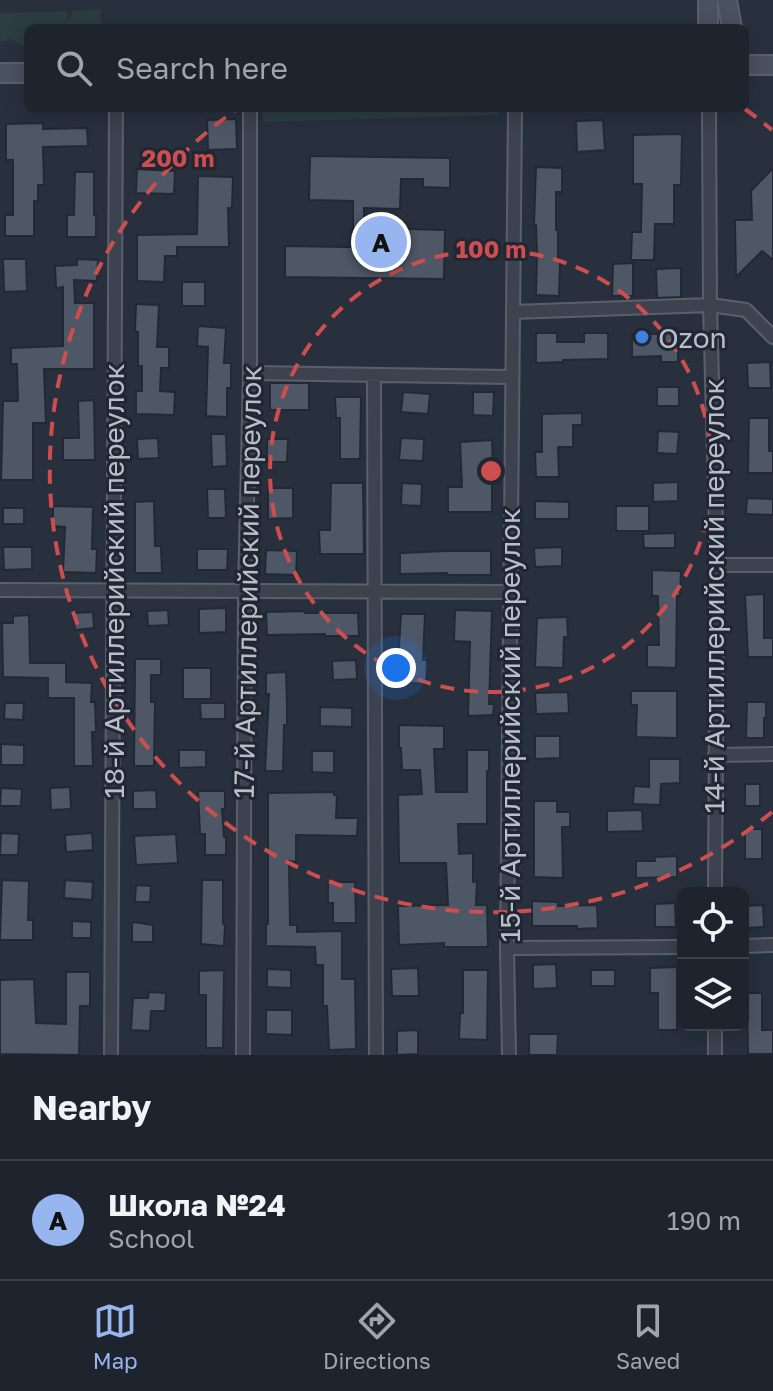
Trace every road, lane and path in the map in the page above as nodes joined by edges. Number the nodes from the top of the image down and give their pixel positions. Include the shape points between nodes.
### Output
1 (708, 0) edge
2 (727, 0) edge
3 (708, 24) edge
4 (731, 24) edge
5 (0, 73) edge
6 (24, 73) edge
7 (116, 112) edge
8 (250, 112) edge
9 (515, 112) edge
10 (709, 112) edge
11 (710, 305) junction
12 (513, 312) junction
13 (773, 337) edge
14 (250, 373) junction
15 (374, 375) junction
16 (512, 377) junction
17 (717, 565) junction
18 (773, 565) edge
19 (0, 590) edge
20 (113, 590) junction
21 (245, 591) junction
22 (373, 592) junction
23 (510, 592) junction
24 (773, 754) edge
25 (715, 755) junction
26 (715, 887) edge
27 (773, 945) edge
28 (749, 946) edge
29 (677, 947) edge
30 (507, 948) junction
31 (715, 1031) edge
32 (111, 1055) edge
33 (243, 1055) edge
34 (376, 1055) edge
35 (509, 1055) edge
36 (715, 1055) edge

1 - 3 main road
2 - 4 main road
5 - 6 main road
7 - 20 street, 18-й Артиллерийский переулок
8 - 14 street, 17-й Артиллерийский переулок
9 - 12 street, 15-й Артиллерийский переулок
10 - 11 street, 14-й Артиллерийский переулок
11 - 12 street
11 - 13 street via 746,310
11 - 17 street, 14-й Артиллерийский переулок
12 - 16 street, 15-й Артиллерийский переулок
14 - 15 street
14 - 21 street, 17-й Артиллерийский переулок
15 - 16 street
15 - 22 street
16 - 23 street, 15-й Артиллерийский переулок
17 - 18 street
17 - 25 street, 14-й Артиллерийский переулок
19 - 20 street
20 - 21 street
20 - 32 street, 18-й Артиллерийский переулок
21 - 22 street
21 - 33 street, 17-й Артиллерийский переулок
22 - 23 street
22 - 34 street
23 - 30 street, 15-й Артиллерийский переулок
24 - 25 street
25 - 26 street, 14-й Артиллерийский переулок
27 - 28 street
29 - 30 street
30 - 35 street, 15-й Артиллерийский переулок
31 - 36 street

